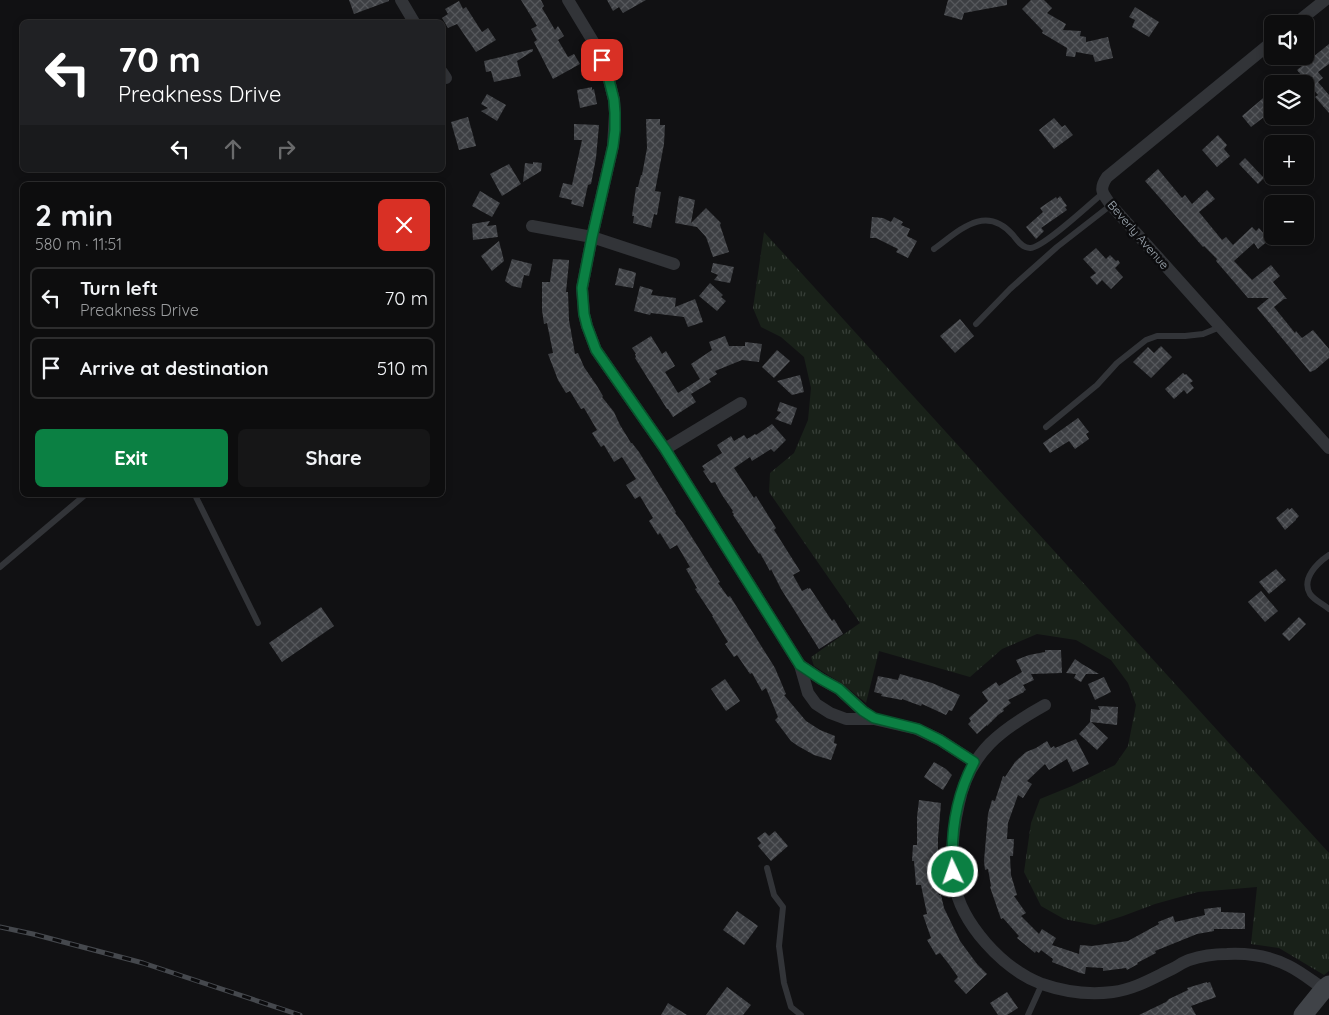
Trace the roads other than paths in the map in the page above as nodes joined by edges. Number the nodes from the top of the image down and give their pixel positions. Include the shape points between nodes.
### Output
1 (401, 0) edge
2 (568, 0) edge
3 (1325, 0) edge
4 (1306, 15) edge
5 (413, 20) edge
6 (1264, 49) edge
7 (1103, 193) junction
8 (1111, 205) junction
9 (532, 226) dead end
10 (592, 237) junction
11 (934, 249) dead end
12 (674, 264) dead end
13 (976, 324) dead end
14 (1220, 327) junction
15 (741, 403) dead end
16 (1046, 427) dead end
17 (1329, 448) edge
18 (665, 449) junction
19 (83, 497) edge
20 (196, 497) edge
21 (1329, 555) edge
22 (0, 567) edge
23 (1329, 609) edge
24 (258, 623) dead end
25 (800, 665) junction
26 (1046, 705) dead end
27 (874, 718) junction
28 (974, 762) junction
29 (767, 868) dead end
30 (1042, 984) junction
31 (1326, 987) edge
32 (801, 1015) edge
33 (1028, 1015) edge
34 (1303, 1015) edge

1 - 5 street
2 - 10 street via 597,48 607,72 614,106 613,146
3 - 4 street
6 - 7 street, Beverly Avenue via 1107,177 1103,182
7 - 8 street, Beverly Avenue
7 - 11 lane via 1036,247 1022,246 1007,228 983,220 970,223
8 - 13 lane via 1057,247
8 - 14 street, Beverly Avenue
9 - 10 street
10 - 12 street
10 - 18 street via 582,288 587,326 596,350
14 - 16 lane via 1203,334 1157,336 1146,340
14 - 17 street, Beverly Avenue
15 - 18 street
18 - 25 street
19 - 22 lane
20 - 24 lane
21 - 23 lane via 1310,573 1307,581 1311,596
25 - 27 street via 839,689
25 - 27 street via 808,693 816,704 846,719
26 - 28 street via 999,735
27 - 28 street via 918,729
28 - 30 street via 962,789 954,829 954,883 965,913 980,936 1016,970
29 - 32 lane via 774,895 783,907 780,946 784,983 791,1007
30 - 31 street via 1079,993 1114,992 1140,986 1188,960 1209,955 1246,954 1280,962
30 - 33 lane
31 - 34 street

